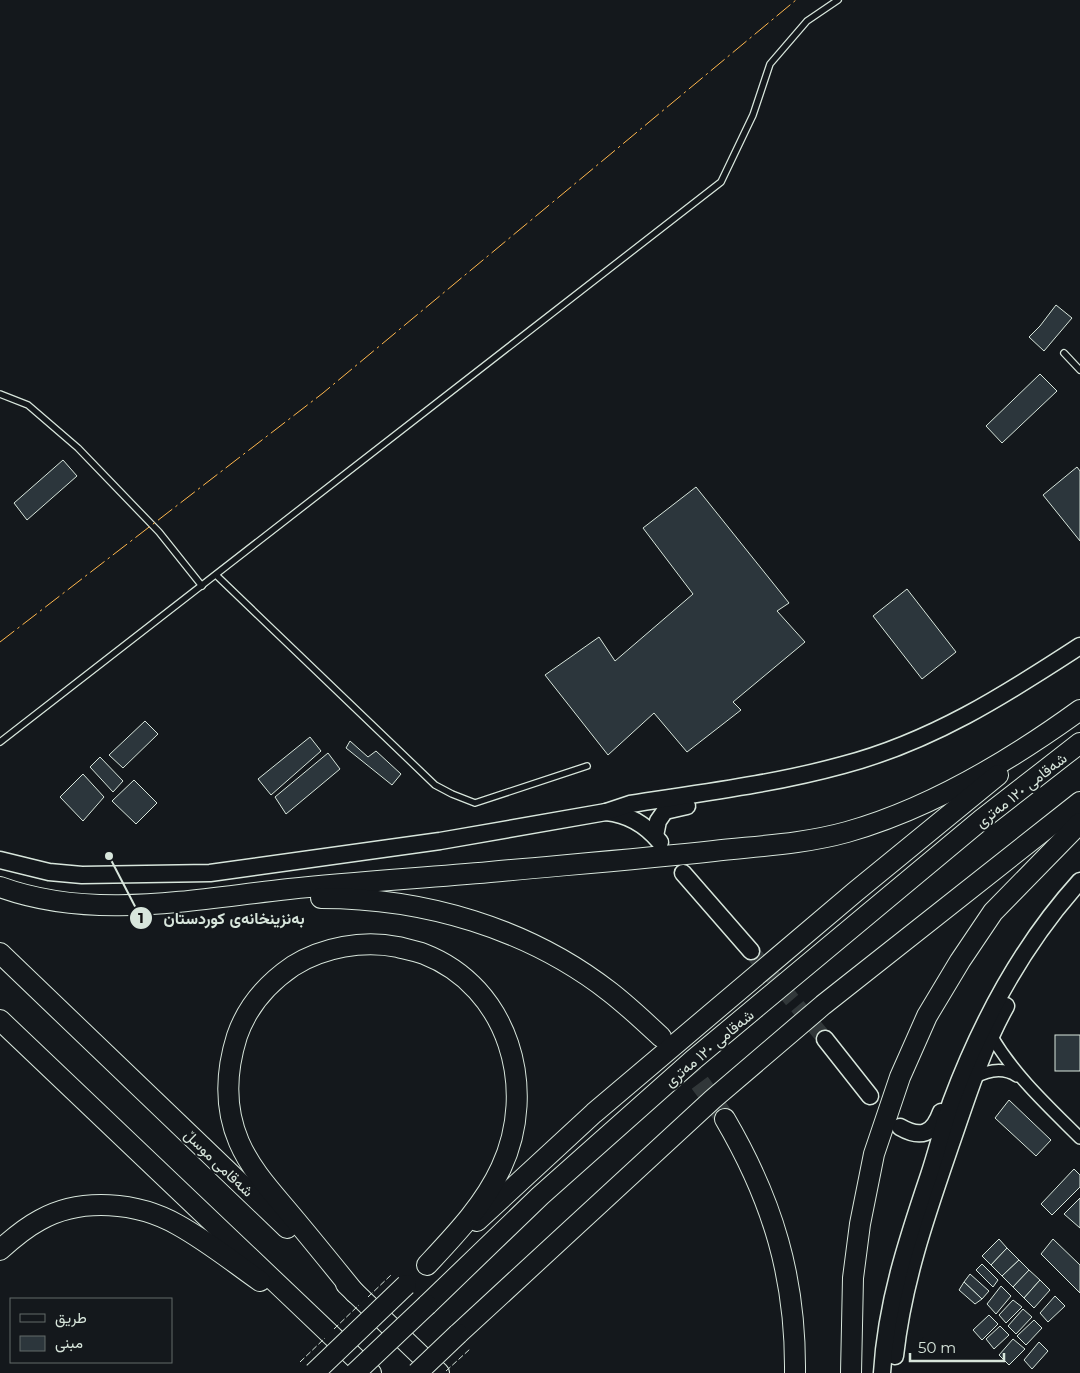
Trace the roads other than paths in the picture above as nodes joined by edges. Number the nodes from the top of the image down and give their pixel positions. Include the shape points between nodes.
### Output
1 (838, 0) edge
2 (1064, 353) dead end
3 (1080, 370) edge
4 (0, 394) edge
5 (216, 575) junction
6 (202, 586) junction
7 (1080, 646) edge
8 (1080, 656) edge
9 (1080, 710) edge
10 (1054, 729) junction
11 (0, 742) edge
12 (1080, 743) edge
13 (587, 766) dead end
14 (1080, 802) edge
15 (606, 812) junction
16 (1080, 823) edge
17 (0, 860) edge
18 (683, 873) dead end
19 (1080, 881) edge
20 (0, 887) edge
21 (1080, 897) edge
22 (208, 899) junction
23 (751, 951) tunnel mouth
24 (0, 953) edge
25 (0, 1020) edge
26 (662, 1037) tunnel mouth
27 (992, 1037) junction
28 (825, 1039) tunnel mouth
29 (974, 1078) junction
30 (1021, 1079) junction
31 (870, 1096) dead end
32 (952, 1102) junction
33 (725, 1119) tunnel mouth
34 (900, 1127) dead end
35 (1080, 1138) edge
36 (0, 1250) edge
37 (427, 1265) junction
38 (355, 1293) junction
39 (323, 1327) junction
40 (314, 1373) edge
41 (355, 1373) edge
42 (371, 1373) edge
43 (417, 1373) edge
44 (439, 1373) edge
45 (795, 1373) edge
46 (850, 1373) edge
47 (882, 1373) edge
48 (893, 1373) edge

1 - 5 lane via 807,21 770,64 753,115 721,182
2 - 3 lane
4 - 6 lane via 28,405 78,448 159,532
5 - 6 lane
5 - 13 lane via 435,785 452,794 475,803
6 - 11 lane
7 - 15 street via 975,711 881,753 787,778 630,804
8 - 15 street via 1002,708 918,750 820,782 669,809 656,826 657,839 629,818
9 - 10 highway
10 - 22 highway via 938,797 846,833 693,853
10 - 37 highway via 854,892 601,1107
12 - 41 highway, شەقامی ١٢٠ مەتری, bridge via 981,820 693,1060 540,1196
14 - 43 highway, bridge via 735,1080
15 - 17 street via 440,841 210,873 82,875 49,872
16 - 46 highway via 993,912 960,960 928,1016 900,1076 874,1154 860,1224 853,1278
18 - 23 street
19 - 32 street via 1054,911 1012,972 980,1033
20 - 22 highway via 44,900 100,905
21 - 27 street via 1024,972
22 - 26 highway via 362,899 448,913 484,924 554,956 609,991
24 - 38 highway, شەقامی موسڵ
25 - 39 highway
27 - 29 street
27 - 30 street
28 - 31 street
29 - 30 street via 997,1070
29 - 48 street via 911,1268 897,1333
30 - 35 street
32 - 34 street via 943,1108 935,1125 928,1131 917,1134
32 - 47 street via 895,1286
33 - 45 highway via 758,1180 776,1230 790,1294
36 - 39 highway via 40,1220 63,1210 111,1205 136,1208 156,1214 200,1238
37 - 38 highway via 473,1214 496,1179 506,1156 516,1110 515,1068 508,1040 488,1002 472,985 438,960 423,953 375,944 325,951 298,963 275,980 247,1014 233,1049 228,1076 229,1110 238,1141 256,1173
37 - 40 highway, bridge
38 - 44 highway, شەقامی موسڵ
39 - 42 highway

